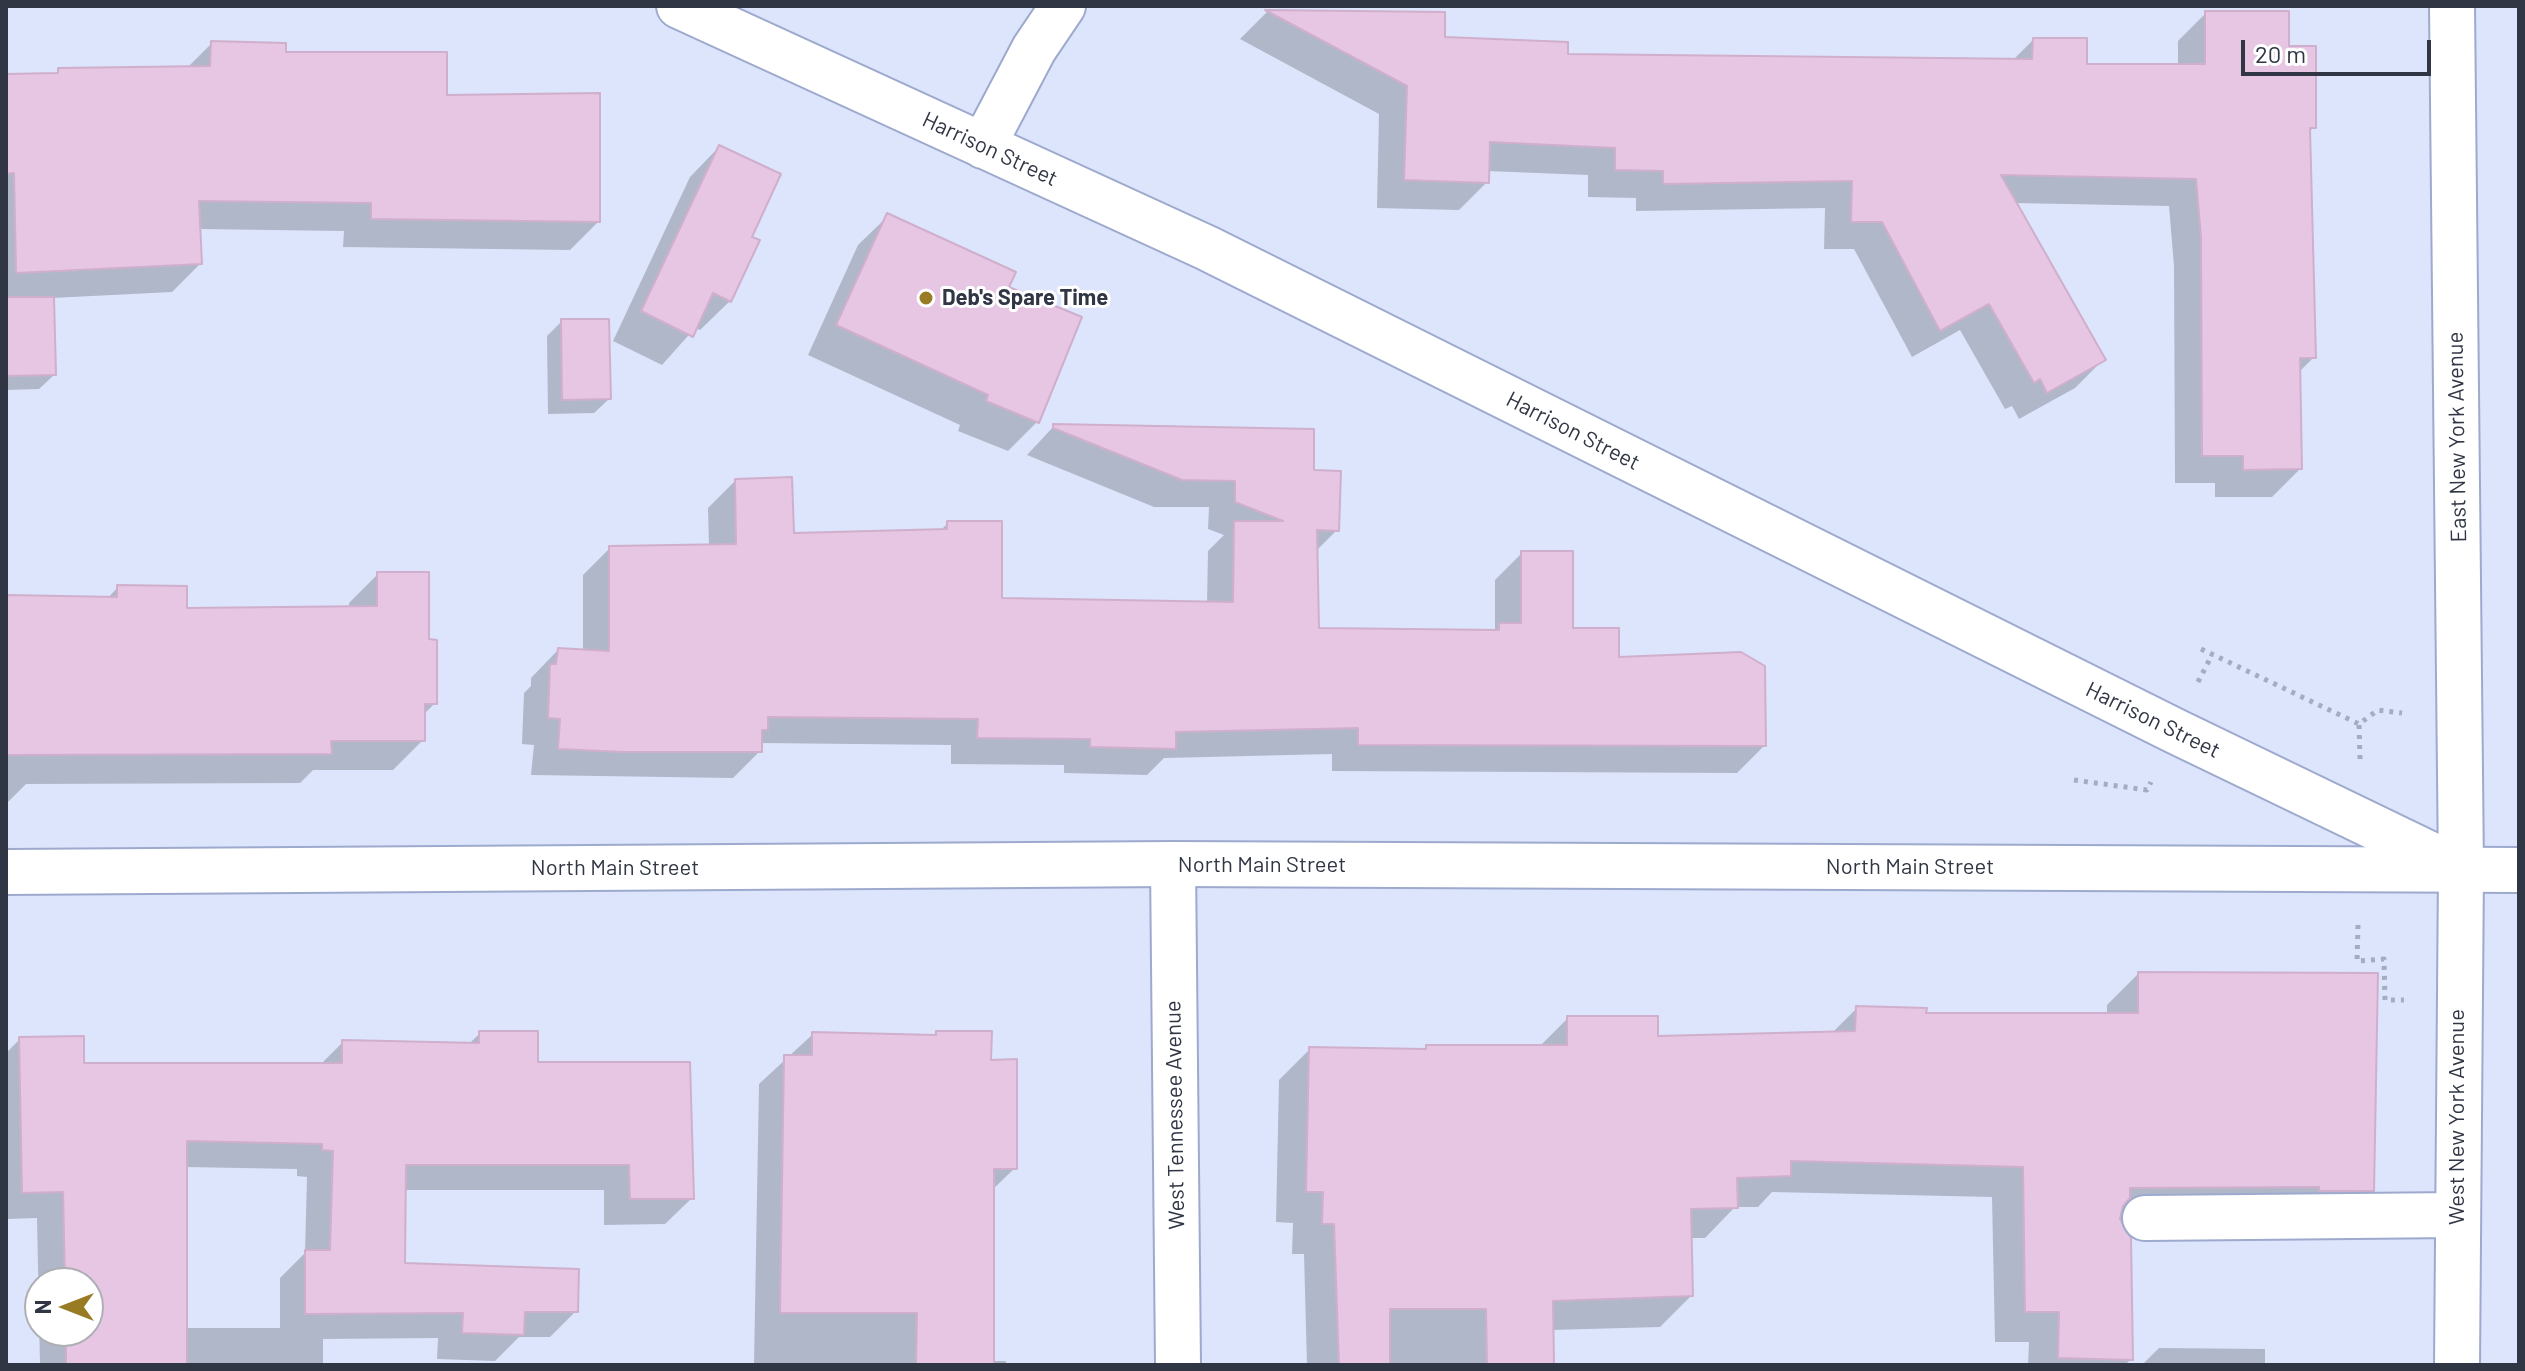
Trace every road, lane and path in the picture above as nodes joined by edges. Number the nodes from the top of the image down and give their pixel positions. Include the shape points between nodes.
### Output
1 (679, 6) edge
2 (1063, 6) edge
3 (2452, 6) edge
4 (983, 146) junction
5 (2201, 649) dead end
6 (2359, 724) dead end
7 (1173, 864) junction
8 (2461, 869) junction
9 (2519, 870) edge
10 (6, 872) edge
11 (2457, 1215) junction
12 (2145, 1218) dead end
13 (1178, 1365) edge
14 (2457, 1365) edge

1 - 4 street, Harrison Street
2 - 4 street
3 - 8 street, East New York Avenue
4 - 8 street, Harrison Street via 1207,248
5 - 6 path
7 - 8 street, North Main Street
7 - 10 street, North Main Street
7 - 13 street, West Tennessee Avenue
8 - 9 street, North Main Street
8 - 11 street, West New York Avenue
11 - 12 street
11 - 14 street, West New York Avenue

